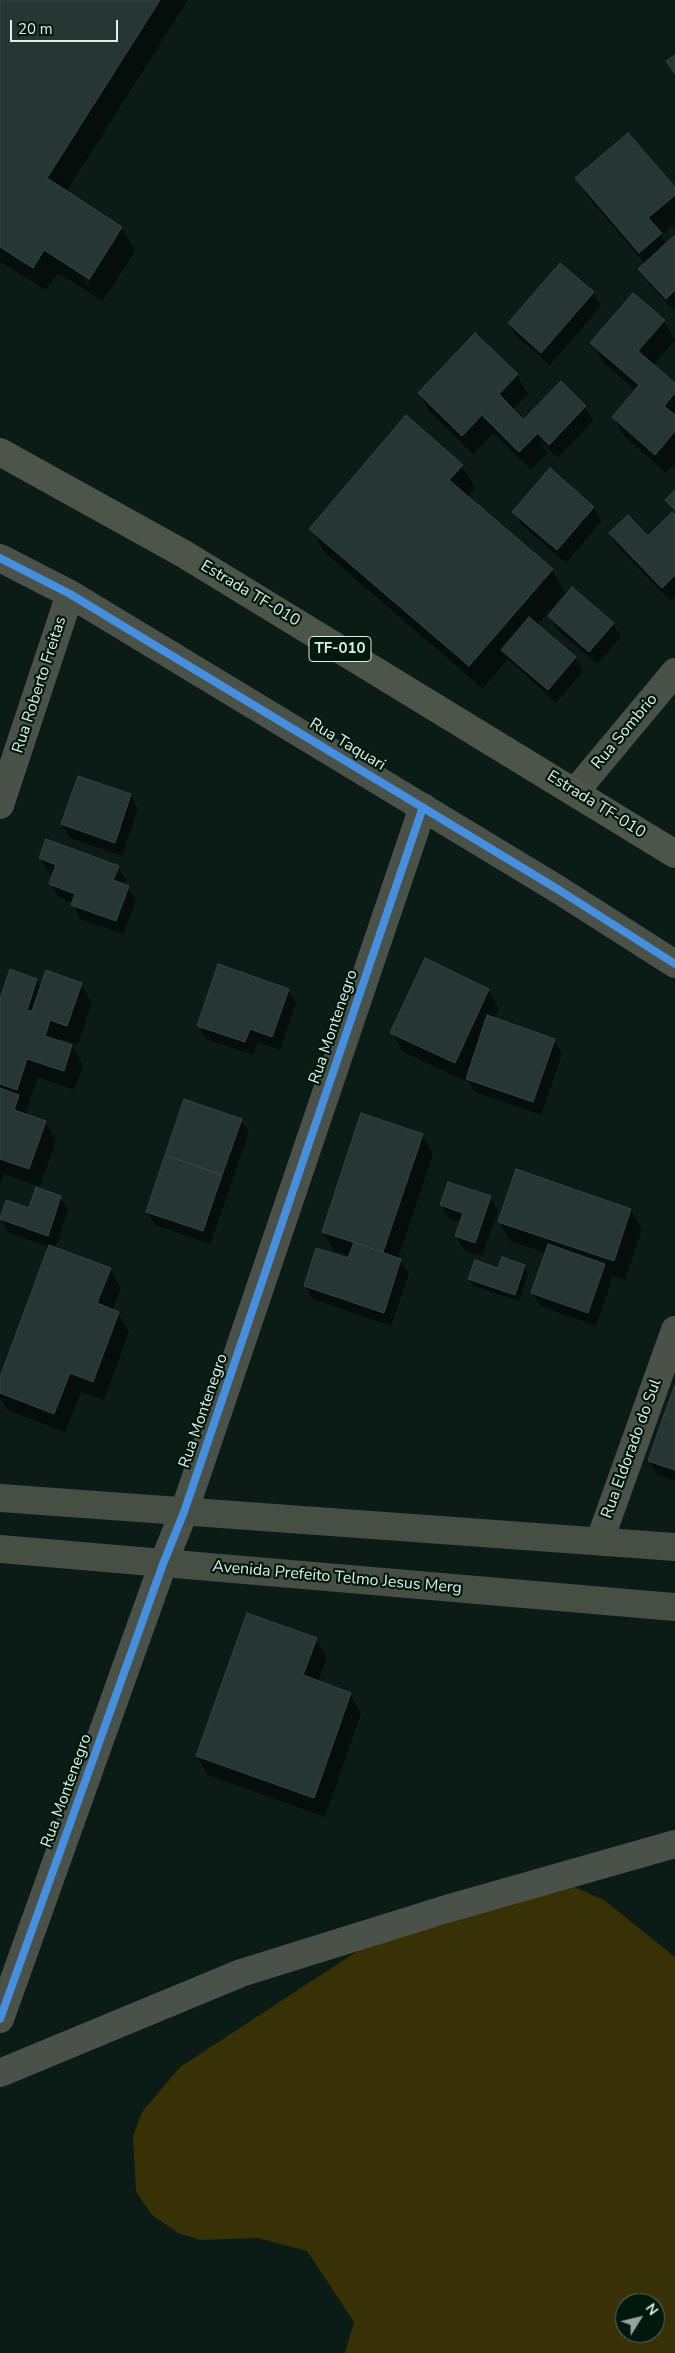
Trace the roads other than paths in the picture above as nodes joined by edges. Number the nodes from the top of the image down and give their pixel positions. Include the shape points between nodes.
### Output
1 (0, 452) edge
2 (0, 558) edge
3 (70, 594) junction
4 (675, 672) edge
5 (575, 792) junction
6 (0, 805) edge
7 (423, 807) junction
8 (675, 854) edge
9 (675, 964) edge
10 (675, 1330) edge
11 (0, 1498) edge
12 (184, 1512) junction
13 (600, 1540) junction
14 (675, 1547) edge
15 (0, 1549) edge
16 (163, 1564) junction
17 (675, 1607) edge
18 (675, 1844) edge
19 (0, 2020) edge
20 (0, 2073) edge

1 - 5 main road, Estrada TF-010 / TF-010 via 184,554
2 - 3 street, Rua Taquari
3 - 6 street, Rua Roberto Freitas
3 - 7 street, Rua Taquari
4 - 5 street, Rua Sombrio
5 - 8 main road, Estrada TF-010 / TF-010
7 - 9 street, Rua Taquari
7 - 12 street, Rua Montenegro
10 - 13 street, Rua Eldorado do Sul
11 - 12 main road
12 - 13 main road
12 - 16 street, Rua Montenegro
13 - 14 main road
15 - 16 main road, Avenida Prefeito Telmo Jesus Merg
16 - 17 main road, Avenida Prefeito Telmo Jesus Merg
16 - 19 street, Rua Montenegro
18 - 20 street via 452,1907 241,1973

